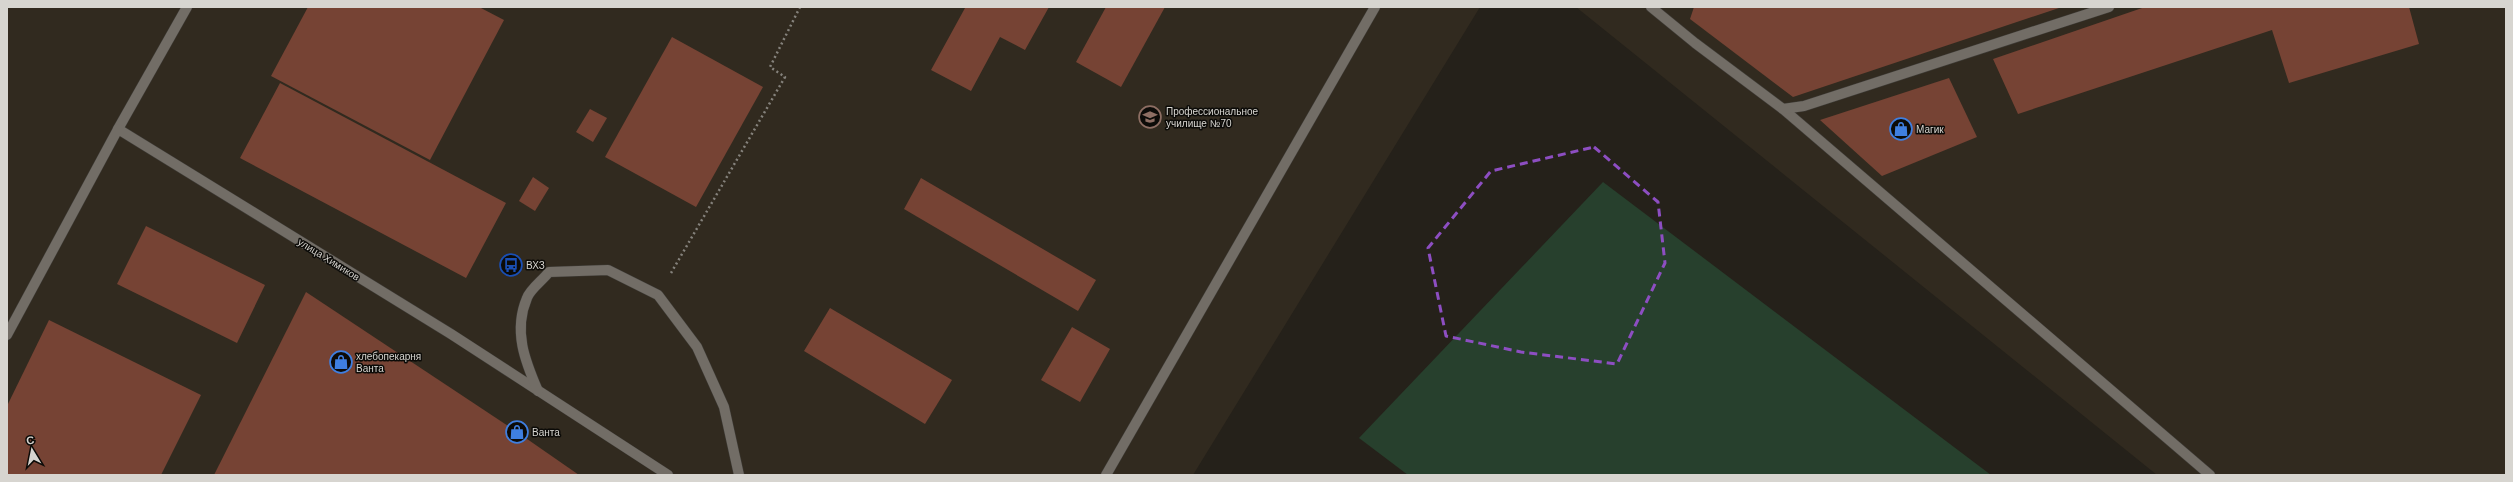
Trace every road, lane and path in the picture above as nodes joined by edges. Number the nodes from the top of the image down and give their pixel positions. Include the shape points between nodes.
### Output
1 (187, 7) edge
2 (800, 7) edge
3 (1375, 7) edge
4 (1651, 7) edge
5 (2109, 7) edge
6 (1783, 110) junction
7 (118, 129) junction
8 (658, 295) junction
9 (7, 335) edge
10 (538, 391) junction
11 (668, 475) edge
12 (739, 475) edge
13 (1106, 475) edge
14 (2210, 475) edge

1 - 7 street
2 - 8 path via 770,67 785,77
3 - 13 street
4 - 6 street
5 - 6 street via 1804,106
6 - 14 street
7 - 9 street
7 - 10 street, улица Химиков via 451,334
8 - 10 street via 608,270 549,272 527,297 521,325 523,356
8 - 12 street via 697,347 724,407
10 - 11 street, улица Химиков

